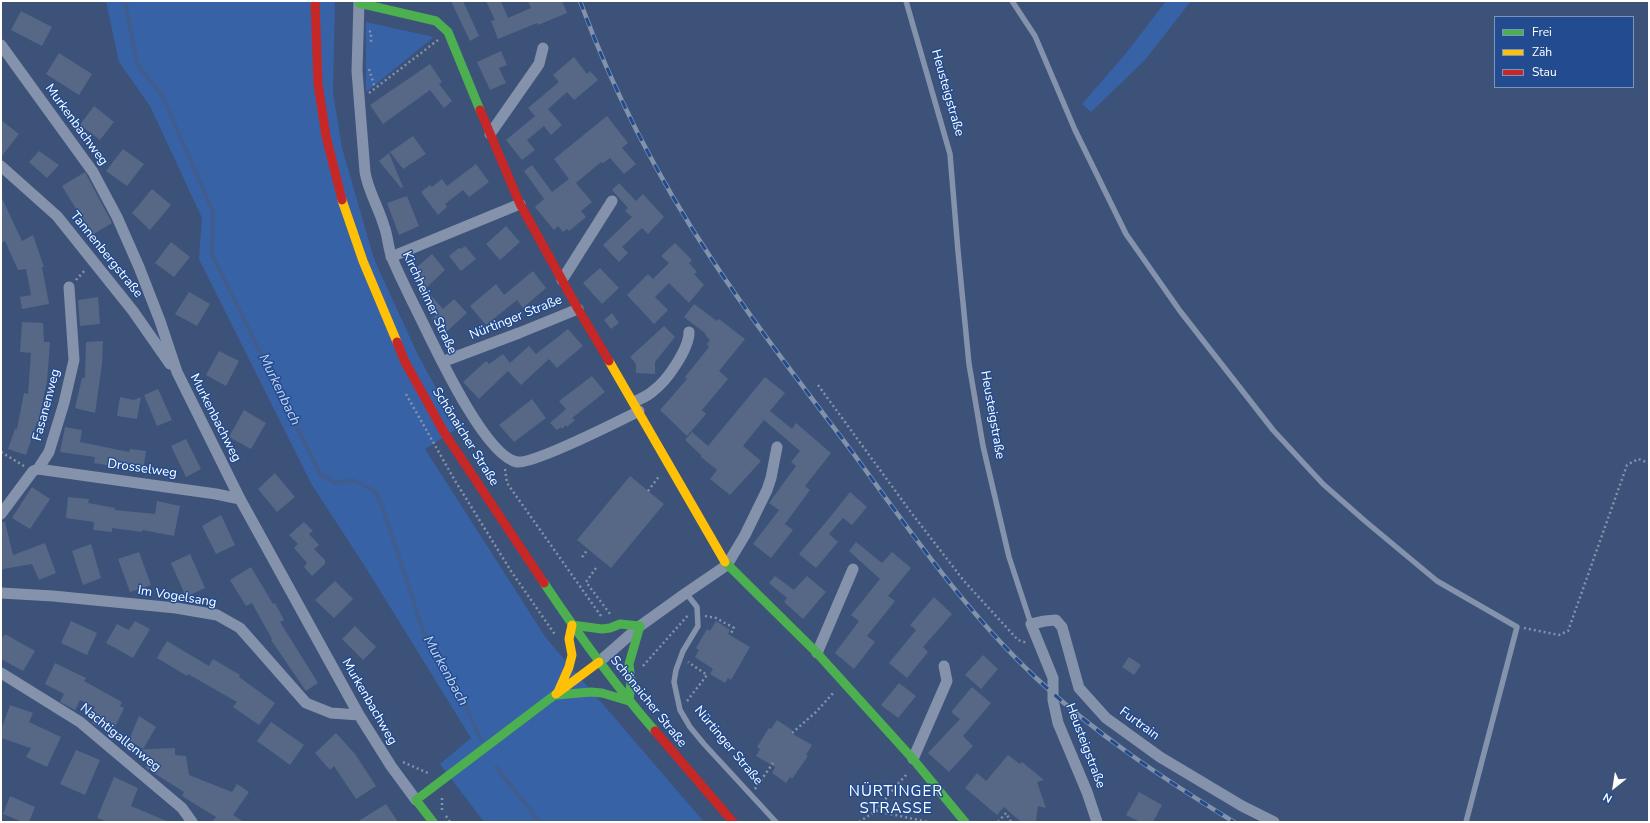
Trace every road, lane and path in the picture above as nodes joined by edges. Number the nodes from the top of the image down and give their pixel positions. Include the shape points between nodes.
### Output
1 (315, 1) edge
2 (906, 1) edge
3 (1012, 1) edge
4 (359, 2) edge
5 (448, 32) junction
6 (1, 46) edge
7 (544, 48) dead end
8 (360, 100) junction
9 (490, 134) junction
10 (1, 166) edge
11 (612, 201) dead end
12 (520, 204) junction
13 (391, 257) junction
14 (93, 261) junction
15 (562, 280) junction
16 (69, 287) joint
17 (578, 308) junction
18 (689, 332) dead end
19 (442, 362) junction
20 (176, 372) junction
21 (818, 385) dead end
22 (637, 406) junction
23 (777, 447) dead end
24 (1, 452) edge
25 (504, 454) junction
26 (1649, 463) edge
27 (669, 464) junction
28 (36, 470) junction
29 (648, 491) dead end
30 (240, 499) junction
31 (1, 514) edge
32 (588, 549) dead end
33 (582, 557) dead end
34 (728, 565) junction
35 (596, 568) dead end
36 (853, 569) dead end
37 (1, 593) edge
38 (686, 593) junction
39 (697, 607) junction
40 (697, 617) junction
41 (604, 619) junction
42 (1031, 624) junction
43 (572, 625) junction
44 (640, 626) junction
45 (1517, 627) junction
46 (602, 629) junction
47 (730, 635) dead end
48 (1039, 646) junction
49 (817, 653) junction
50 (681, 657) junction
51 (599, 662) junction
52 (944, 666) dead end
53 (640, 669) dead end
54 (1, 673) edge
55 (843, 682) junction
56 (556, 695) junction
57 (629, 701) junction
58 (680, 710) junction
59 (359, 715) junction
60 (792, 733) dead end
61 (399, 761) dead end
62 (915, 761) junction
63 (773, 763) dead end
64 (439, 783) junction
65 (751, 796) junction
66 (416, 800) junction
67 (876, 811) junction
68 (192, 822) edge
69 (433, 822) edge
70 (450, 822) edge
71 (733, 822) edge
72 (776, 822) edge
73 (859, 822) edge
74 (928, 822) edge
75 (965, 822) edge
76 (998, 822) edge
77 (1011, 822) edge
78 (1097, 822) edge
79 (1274, 822) edge
80 (1466, 822) edge

1 - 43 street, Schönaicher Straße via 318,84 326,136 340,194 363,261 405,362 446,434
2 - 42 lane, Heusteigstraße via 950,154 969,364 983,446 1009,557
3 - 45 lane via 1035,36 1071,122 1126,234 1180,311 1273,430 1323,484 1437,581
4 - 5 street via 436,21
4 - 8 street, Kirchheimer Straße via 357,71
5 - 8 path
5 - 9 street, Nürtinger Straße
6 - 20 street, Murkenbachweg via 93,172 139,267
7 - 9 street via 539,64
8 - 13 street, Kirchheimer Straße via 366,179 384,226
9 - 12 street, Nürtinger Straße
10 - 14 street, Tannenbergstraße via 57,216
11 - 15 street, Nürtinger Straße
12 - 13 street
12 - 15 street, Nürtinger Straße
13 - 19 street, Kirchheimer Straße
14 - 16 path
14 - 20 street, Tannenbergstraße
15 - 17 street, Nürtinger Straße
16 - 28 street, Fasanenweg via 74,360 49,452
17 - 19 street, Nürtinger Straße
17 - 22 street, Nürtinger Straße
18 - 22 street via 684,351 668,376
19 - 25 street, Kirchheimer Straße via 480,429
20 - 30 street, Murkenbachweg
21 - 48 path via 964,581 1018,640
22 - 25 street, Kirchheimer Straße via 541,456 524,462 515,462
22 - 27 street, Nürtinger Straße
23 - 34 street via 771,478 745,536
24 - 28 path
25 - 41 path via 507,482
26 - 45 path via 1638,459 1627,465 1568,631 1559,635
27 - 29 path
27 - 34 street, Nürtinger Straße
28 - 30 street, Drosselweg
28 - 31 street, Fasanenweg
30 - 59 street, Murkenbachweg
32 - 33 path
34 - 38 street
34 - 49 street, Nürtinger Straße
35 - 41 path via 586,582 612,617
36 - 49 street
37 - 59 street, Im Vogelsang via 176,608 217,615 240,628 306,703 331,713
38 - 39 lane
38 - 44 street
39 - 40 lane, Nürtinger Straße
39 - 53 path via 683,619
40 - 47 path via 716,618 734,628
40 - 50 lane, Nürtinger Straße via 698,626
41 - 46 path
42 - 48 street, Heusteigstraße
42 - 79 street, Furtrain via 1056,620 1062,627 1079,688 1106,718 1160,757
43 - 46 street
43 - 51 street, Schönaicher Straße
43 - 56 street via 569,639 572,655
44 - 46 street via 620,624
44 - 51 street
44 - 57 street via 629,664
45 - 80 lane
48 - 78 street, Heusteigstraße via 1053,678 1053,700 1058,723 1088,792
49 - 55 street, Nürtinger Straße
50 - 58 lane, Nürtinger Straße via 674,682
50 - 58 path via 707,675
51 - 56 street
51 - 57 street, Schönaicher Straße
52 - 62 street via 947,681
54 - 68 street, Nachtigallenweg via 80,722 182,808
55 - 60 path via 816,712
55 - 62 street, Nürtinger Straße
56 - 57 street via 591,692
56 - 64 street
57 - 71 street, Schönaicher Straße
58 - 65 lane, Nürtinger Straße via 690,727
59 - 66 street, Murkenbachweg via 390,766
61 - 64 path via 431,774
62 - 67 path
62 - 75 street, Nürtinger Straße
63 - 65 path
64 - 66 street
64 - 70 path via 445,789 441,801 442,811
65 - 72 lane, Nürtinger Straße
66 - 69 street, Murkenbachweg
67 - 73 path
67 - 74 path
76 - 77 path via 1006,813

